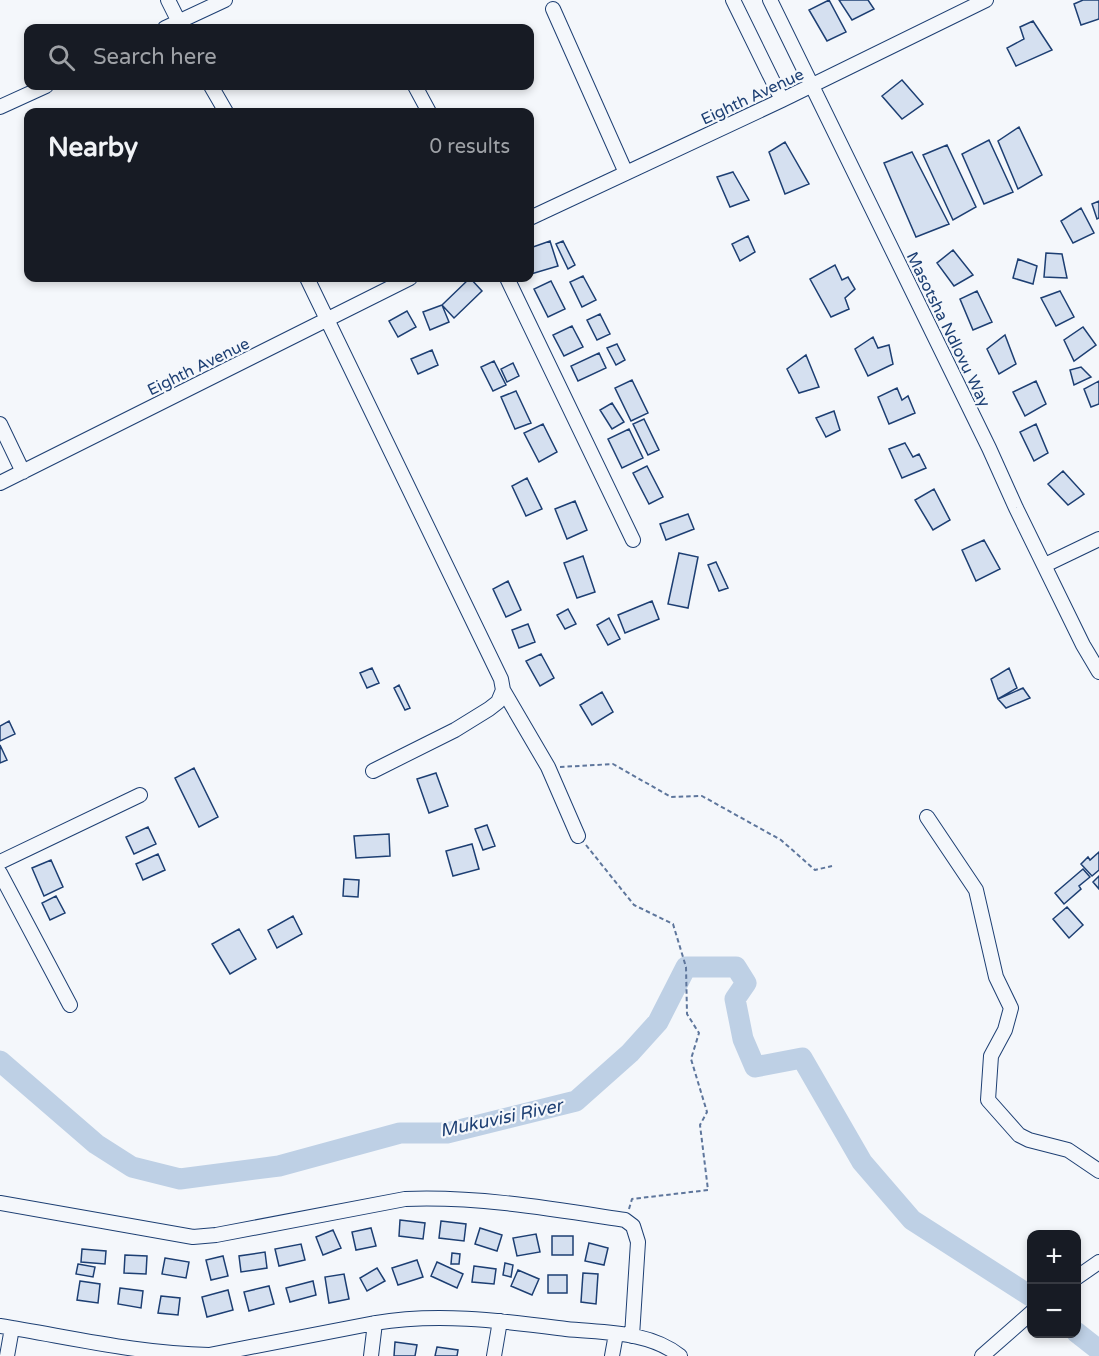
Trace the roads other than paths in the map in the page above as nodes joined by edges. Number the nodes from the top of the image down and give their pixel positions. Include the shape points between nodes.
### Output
1 (168, 0) edge
2 (225, 0) edge
3 (733, 0) edge
4 (770, 0) edge
5 (987, 0) edge
6 (553, 9) dead end
7 (180, 24) edge
8 (182, 24) edge
9 (812, 85) junction
10 (37, 90) edge
11 (214, 90) edge
12 (417, 90) edge
13 (782, 100) junction
14 (0, 107) edge
15 (224, 108) edge
16 (427, 108) edge
17 (626, 173) junction
18 (534, 216) edge
19 (309, 282) edge
20 (402, 282) edge
21 (509, 282) edge
22 (327, 320) junction
23 (0, 424) edge
24 (23, 472) junction
25 (0, 483) edge
26 (1099, 539) edge
27 (633, 540) dead end
28 (1045, 565) junction
29 (1099, 672) edge
30 (503, 690) junction
31 (373, 771) dead end
32 (140, 795) dead end
33 (927, 817) dead end
34 (578, 836) road end
35 (0, 862) edge
36 (0, 873) edge
37 (70, 1005) dead end
38 (1099, 1171) edge
39 (0, 1203) edge
40 (1098, 1263) edge
41 (1081, 1275) edge
42 (1027, 1316) edge
43 (500, 1321) junction
44 (375, 1323) junction
45 (6, 1327) edge
46 (616, 1334) junction
47 (632, 1336) junction
48 (136, 1352) edge
49 (249, 1352) edge
50 (984, 1354) edge
51 (7, 1356) edge
52 (371, 1356) edge
53 (494, 1356) edge
54 (612, 1356) edge
55 (680, 1356) edge

1 - 7 street
2 - 8 street
3 - 13 street
4 - 9 street, Masotsha Ndlovu Way
5 - 9 street, Eighth Avenue
6 - 17 street
9 - 13 street, Eighth Avenue
9 - 28 street, Masotsha Ndlovu Way
10 - 14 street
11 - 15 street
12 - 16 street
13 - 17 street, Eighth Avenue
17 - 18 street, Eighth Avenue
19 - 22 street
20 - 22 street, Eighth Avenue
21 - 27 street
22 - 24 street, Eighth Avenue
22 - 30 street
23 - 24 street
24 - 25 street, Eighth Avenue
26 - 28 street
28 - 29 street, Masotsha Ndlovu Way
30 - 31 street via 498,702 455,730
30 - 34 street via 548,767
32 - 35 street
33 - 38 street via 976,890 996,977 1011,1008 1005,1030 990,1056 988,1100 1019,1135 1068,1150
36 - 37 street
39 - 47 street via 193,1237 405,1199 430,1198 533,1206 626,1220 633,1226 638,1242
40 - 41 street
42 - 50 street
43 - 44 street via 438,1317
43 - 46 street
43 - 53 street
44 - 49 street
44 - 52 street
45 - 48 street
45 - 51 street
46 - 47 street
46 - 54 street
47 - 55 street via 660,1344
48 - 49 street

